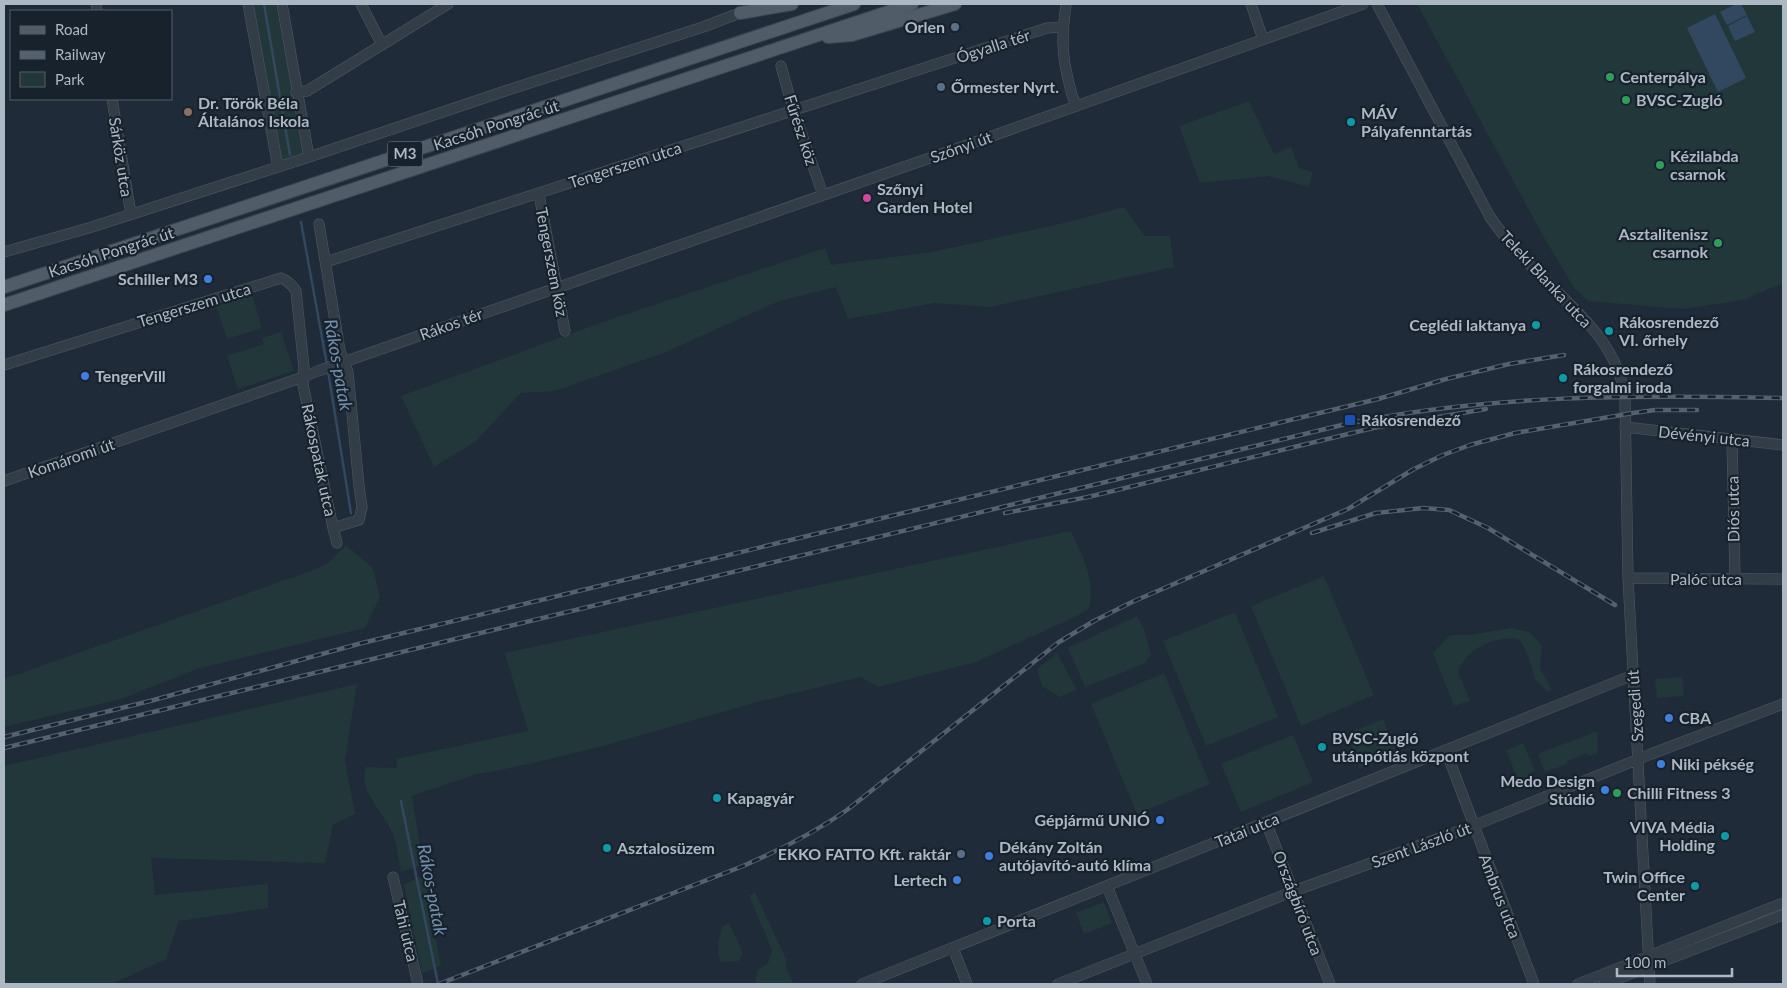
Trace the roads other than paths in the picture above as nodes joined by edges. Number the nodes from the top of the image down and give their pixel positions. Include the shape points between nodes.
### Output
1 (248, 4) edge
2 (282, 4) edge
3 (360, 4) edge
4 (448, 4) edge
5 (765, 4) edge
6 (792, 4) edge
7 (854, 4) edge
8 (912, 4) edge
9 (955, 4) edge
10 (1066, 4) edge
11 (1072, 4) edge
12 (1251, 4) edge
13 (1363, 4) edge
14 (1377, 4) edge
15 (740, 13) junction
16 (1063, 25) junction
17 (1263, 39) junction
18 (806, 40) junction
19 (382, 46) junction
20 (781, 66) dead end
21 (924, 68) joint
22 (296, 92) junction
23 (112, 100) edge
24 (1077, 106) junction
25 (793, 109) junction
26 (309, 158) junction
27 (278, 167) junction
28 (539, 194) junction
29 (822, 195) junction
30 (131, 214) junction
31 (319, 224) dead end
32 (4, 252) edge
33 (326, 262) junction
34 (558, 286) junction
35 (4, 287) edge
36 (4, 305) edge
37 (565, 331) dead end
38 (339, 364) junction
39 (4, 366) edge
40 (304, 378) junction
41 (1625, 427) junction
42 (138, 435) joint
43 (1732, 438) junction
44 (1783, 445) edge
45 (4, 481) edge
46 (333, 528) junction
47 (338, 543) dead end
48 (1628, 578) junction
49 (1734, 579) junction
50 (1783, 579) edge
51 (1633, 675) junction
52 (1783, 704) edge
53 (1446, 751) junction
54 (1639, 759) junction
55 (1266, 822) junction
56 (1473, 826) junction
57 (393, 877) dead end
58 (1107, 886) junction
59 (1294, 891) junction
60 (1783, 903) edge
61 (1783, 915) edge
62 (1757, 919) junction
63 (953, 948) junction
64 (1135, 954) junction
65 (1649, 955) junction
66 (1649, 966) junction
67 (418, 984) edge
68 (862, 984) edge
69 (967, 984) edge
70 (1058, 984) edge
71 (1148, 984) edge
72 (1330, 984) edge
73 (1534, 984) edge
74 (1578, 984) edge
75 (1604, 984) edge
76 (1650, 984) edge

1 - 27 street
2 - 22 street
3 - 19 street
4 - 19 street
5 - 15 street, Kacsóh Pongrác út
6 - 15 main road
7 - 35 main road, Kacsóh Pongrác út / M3
8 - 18 main road, Kacsóh Pongrác út / M3
9 - 18 main road via 852,35
10 - 16 street
11 - 16 street
12 - 17 street
13 - 17 street, Szőnyi út
14 - 41 street, Teleki Blanka utca via 1490,217 1511,244 1580,314 1613,357 1623,383
15 - 26 street, Kacsóh Pongrác út
16 - 21 street, Ógyalla tér
16 - 24 street via 1063,55 1072,98
17 - 24 street, Szőnyi út
18 - 36 main road, Kacsóh Pongrác út / M3
19 - 22 street via 307,91
20 - 25 street, Fűrész köz
21 - 25 street, Tengerszem utca
22 - 26 street
23 - 30 street, Sárköz utca
24 - 29 street, Szőnyi út
25 - 28 street, Tengerszem utca
25 - 29 street, Fűrész köz
26 - 27 street, Kacsóh Pongrác út
27 - 30 street, Kacsóh Pongrác út
28 - 33 street, Tengerszem utca
28 - 34 street, Tengerszem köz
29 - 34 street, Szőnyi út
30 - 32 street, Kacsóh Pongrác út
31 - 33 street
33 - 38 street via 340,351
34 - 37 street, Tengerszem köz
34 - 38 street, Rákos tér
38 - 40 street, Rákos tér
38 - 46 street via 348,372 362,507 359,520
39 - 40 street, Tengerszem utca via 280,278 296,290
40 - 42 street, Rákos tér
40 - 46 street, Rákospatak utca
41 - 43 street, Dévényi utca
41 - 48 street, Szegedi út
42 - 45 street, Komáromi út
43 - 44 street, Dévényi utca
43 - 49 street, Diós utca
46 - 47 street, Rákospatak utca
48 - 49 street, Palóc utca
48 - 51 street, Szegedi út
49 - 50 street, Palóc utca
51 - 53 street, Tatai utca
51 - 54 street, Szegedi út
52 - 54 street, Szent László út
53 - 55 street, Tatai utca
53 - 56 street, Ambrus utca
54 - 56 street, Szent László út
54 - 65 street, Szegedi út
55 - 58 street, Tatai utca
55 - 59 street, Országbíró utca
56 - 59 street, Szent László út
56 - 73 street, Ambrus utca
57 - 67 street, Tahi utca
58 - 63 street, Tatai utca
58 - 64 street
59 - 64 street, Szent László út
59 - 72 street, Országbíró utca
60 - 62 street
61 - 62 street
62 - 65 street
62 - 66 street
63 - 68 street, Tatai utca
63 - 69 street
64 - 70 street, Szent László út
64 - 71 street
65 - 66 street, Szegedi út
65 - 74 street
66 - 75 street
66 - 76 street, Szegedi út

